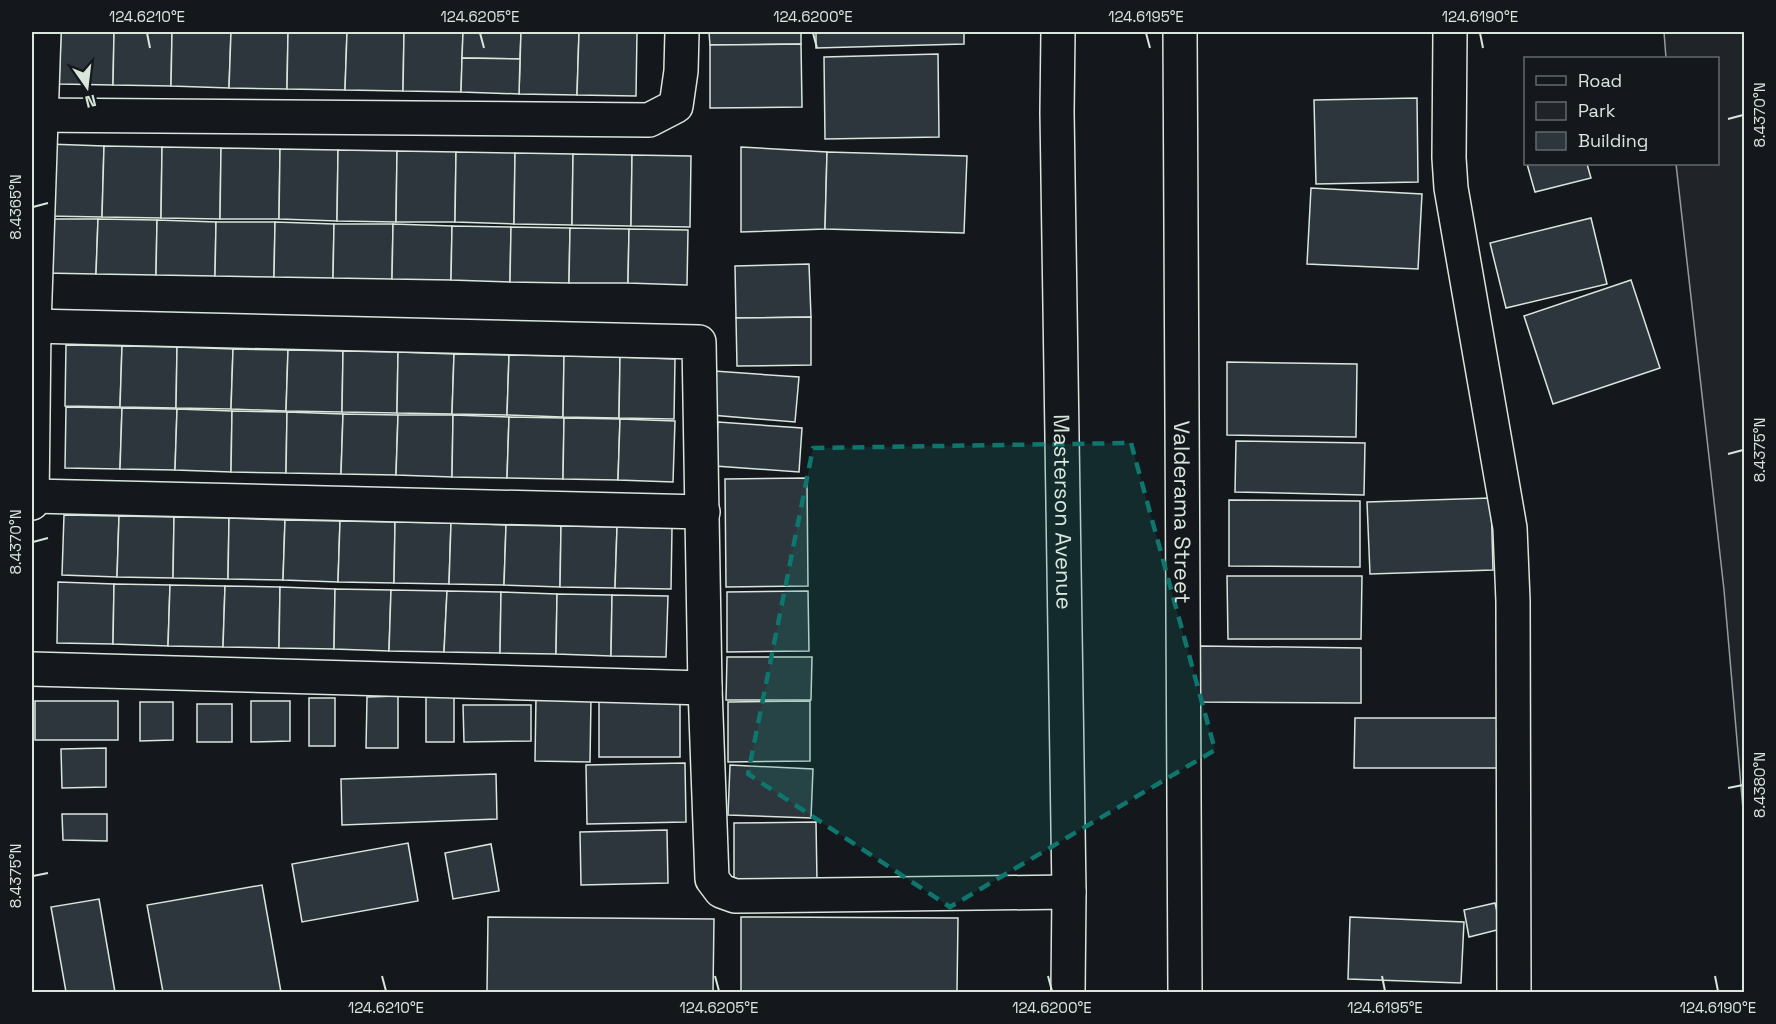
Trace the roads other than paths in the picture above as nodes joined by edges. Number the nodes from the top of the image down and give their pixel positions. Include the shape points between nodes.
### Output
1 (44, 32) edge
2 (682, 32) edge
3 (1058, 32) edge
4 (1180, 32) edge
5 (1450, 32) edge
6 (36, 115) edge
7 (33, 326) edge
8 (32, 496) edge
9 (32, 503) edge
10 (703, 512) junction
11 (32, 669) edge
12 (705, 688) junction
13 (1069, 892) junction
14 (1068, 993) edge
15 (1185, 993) edge
16 (1514, 993) edge

1 - 6 street
2 - 6 street via 676,106 649,120
3 - 13 street, Masterson Avenue
4 - 15 street, Valderama Street
5 - 16 street via 1451,188 1510,528
6 - 7 street
7 - 8 street
7 - 10 street via 699,342
8 - 9 street
8 - 10 street
10 - 12 street
11 - 12 street
12 - 13 street via 712,879 721,891 735,896
13 - 14 street, Masterson Avenue

